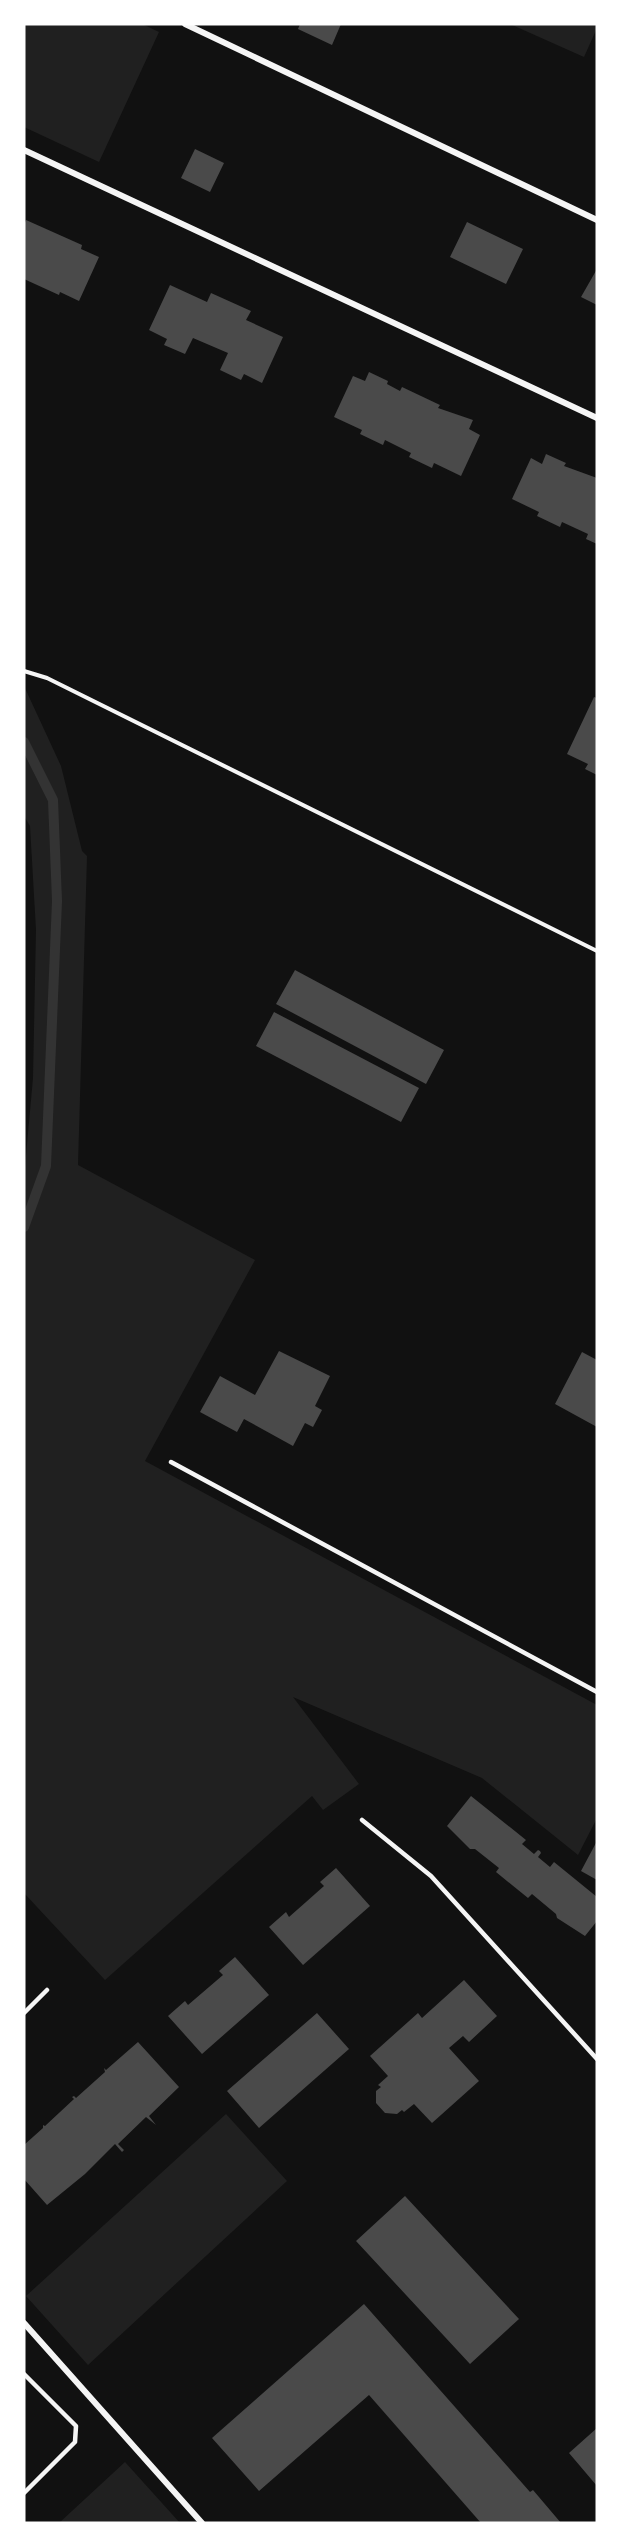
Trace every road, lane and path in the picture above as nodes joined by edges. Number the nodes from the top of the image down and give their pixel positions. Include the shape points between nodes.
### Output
1 (185, 24) edge
2 (24, 150) edge
3 (597, 220) edge
4 (597, 418) edge
5 (24, 671) edge
6 (597, 951) edge
7 (171, 1462) dead end
8 (597, 1692) edge
9 (362, 1820) dead end
10 (47, 1990) dead end
11 (24, 2013) edge
12 (597, 2059) edge
13 (24, 2323) edge
14 (24, 2374) edge
15 (24, 2493) edge
16 (202, 2523) edge

1 - 3 street
2 - 4 street
5 - 6 path via 47,678
7 - 8 lane
9 - 12 lane via 432,1876
10 - 11 lane
13 - 16 street
14 - 15 lane via 76,2426 76,2434 75,2442

